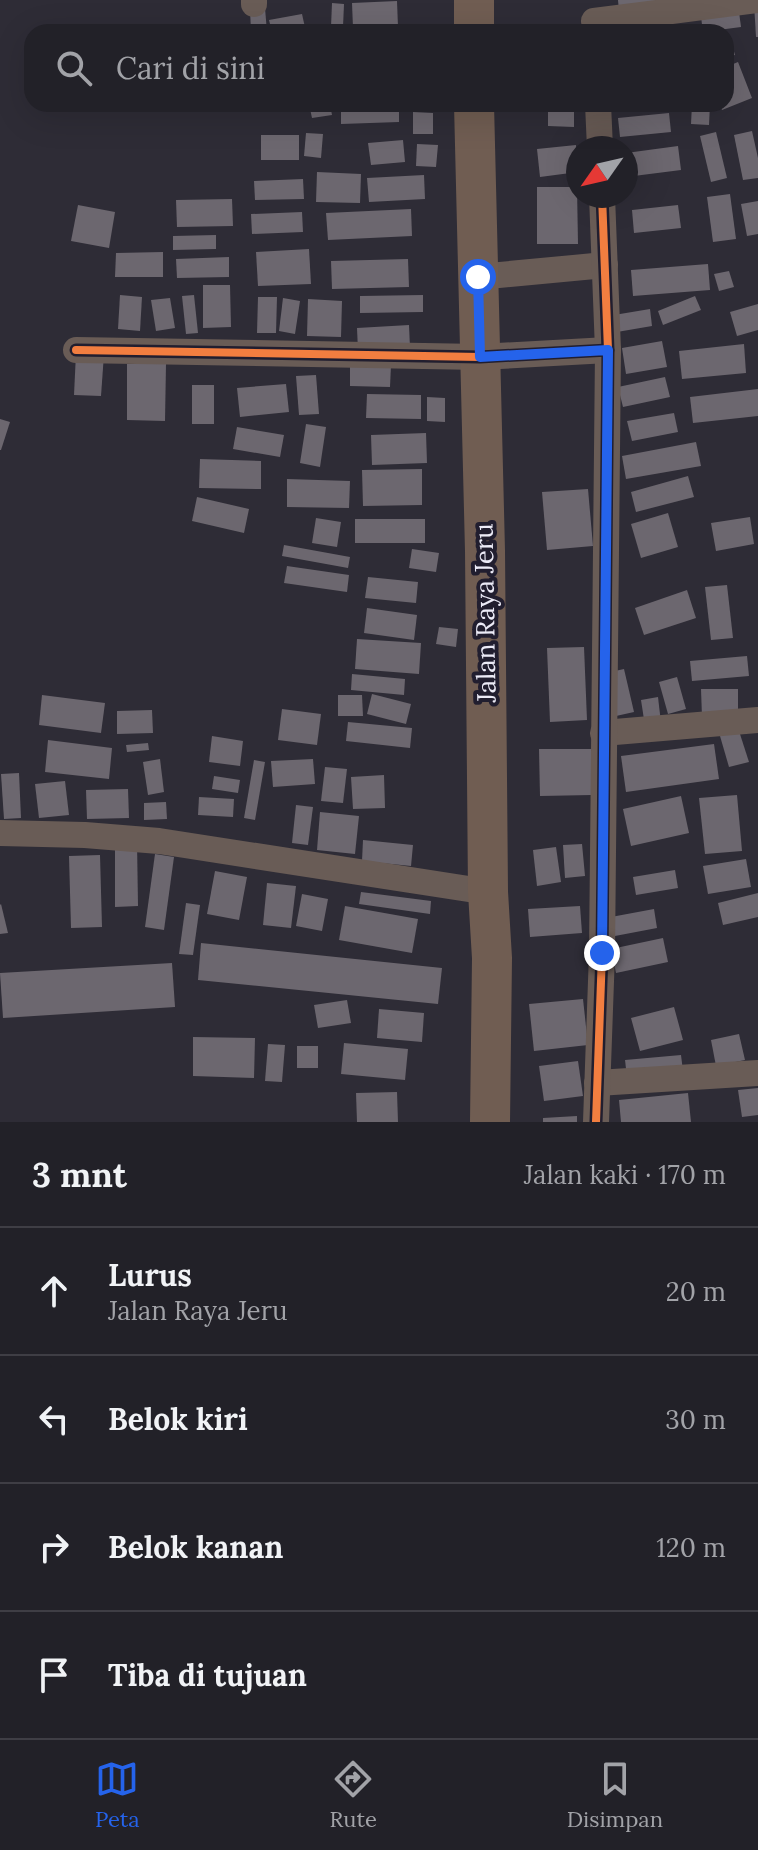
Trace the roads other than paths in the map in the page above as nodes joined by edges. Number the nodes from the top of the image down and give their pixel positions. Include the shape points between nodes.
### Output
1 (474, 0) edge
2 (758, 0) edge
3 (594, 18) edge
4 (474, 24) edge
5 (474, 112) edge
6 (598, 112) edge
7 (599, 136) edge
8 (603, 208) edge
9 (605, 265) junction
10 (478, 277) junction
11 (76, 350) dead end
12 (608, 350) junction
13 (480, 357) junction
14 (758, 720) edge
15 (603, 733) junction
16 (0, 833) edge
17 (488, 892) junction
18 (758, 1073) edge
19 (597, 1083) junction
20 (490, 1122) edge
21 (596, 1122) edge

1 - 4 main road
2 - 3 street
5 - 10 main road, Jalan Raya Jeru
6 - 7 street
8 - 9 street
9 - 10 street
9 - 12 street
10 - 13 main road, Jalan Raya Jeru
11 - 13 street
12 - 13 street
12 - 15 street
13 - 17 main road, Jalan Raya Jeru
14 - 15 street
15 - 19 street
16 - 17 street via 159,841
17 - 20 main road, Jalan Raya Jeru
18 - 19 street
19 - 21 street

